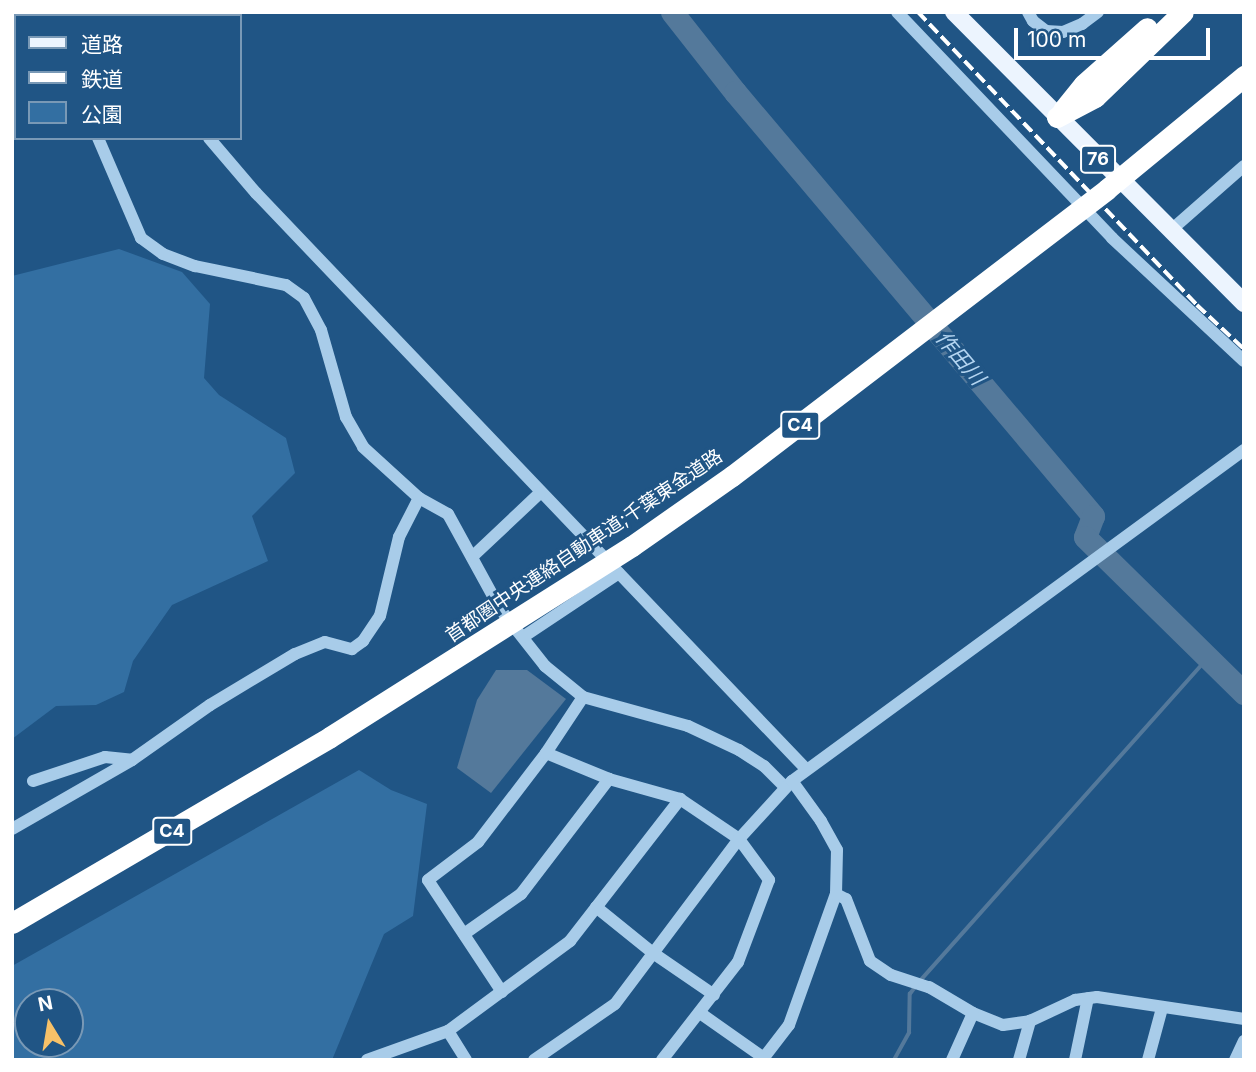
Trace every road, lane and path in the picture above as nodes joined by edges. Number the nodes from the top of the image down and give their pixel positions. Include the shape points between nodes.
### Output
1 (897, 12) edge
2 (954, 12) edge
3 (1028, 12) edge
4 (1098, 12) edge
5 (1164, 12) edge
6 (1183, 12) edge
7 (1244, 76) edge
8 (1057, 117) junction
9 (100, 140) edge
10 (211, 140) edge
11 (1244, 166) edge
12 (1170, 232) junction
13 (1244, 303) edge
14 (1244, 360) edge
15 (1244, 450) edge
16 (540, 493) junction
17 (419, 498) junction
18 (472, 557) junction
19 (619, 573) junction
20 (523, 637) junction
21 (583, 697) junction
22 (546, 753) junction
23 (132, 760) junction
24 (806, 769) junction
25 (609, 779) junction
26 (33, 781) dead end
27 (788, 784) junction
28 (680, 799) junction
29 (12, 828) edge
30 (739, 839) junction
31 (836, 894) junction
32 (596, 907) junction
33 (12, 923) edge
34 (464, 934) junction
35 (653, 953) junction
36 (502, 992) junction
37 (713, 995) junction
38 (1088, 998) junction
39 (1162, 1008) junction
40 (701, 1013) junction
41 (973, 1013) junction
42 (1244, 1019) edge
43 (1030, 1021) junction
44 (448, 1031) junction
45 (1244, 1041) edge
46 (763, 1059) edge
47 (367, 1060) edge
48 (466, 1060) edge
49 (534, 1060) edge
50 (662, 1060) edge
51 (951, 1060) edge
52 (1019, 1060) edge
53 (1075, 1060) edge
54 (1148, 1060) edge
55 (1235, 1060) edge

1 - 14 street via 1112,238
2 - 8 main road, 76
3 - 4 street via 1046,31 1063,32
5 - 8 highway via 1084,84
6 - 8 highway via 1095,97
7 - 33 highway, 首都圏中央連絡自動車道;千葉東金道路 / C4, bridge via 1107,189 732,476 632,546 330,737
8 - 12 main road, 76
9 - 17 street via 141,239 163,254 195,266 286,285 304,298 321,330 346,417 363,447
10 - 16 street
11 - 12 street
12 - 13 main road, 76
15 - 24 street
16 - 18 street
16 - 19 street
17 - 18 street via 448,514
17 - 23 street via 399,537 380,616 363,641 352,649 326,642 314,644 210,705
18 - 20 street via 500,609
19 - 20 street
19 - 24 street
20 - 21 street via 545,666
21 - 22 street
21 - 27 street via 688,726 747,755
22 - 25 street
22 - 34 street via 478,842 428,880
23 - 26 street via 105,757
23 - 29 street
24 - 27 street
25 - 28 street
25 - 34 street via 522,894
27 - 30 street
27 - 31 street via 821,821 837,850
28 - 30 street
28 - 32 street
30 - 35 street
30 - 37 street via 769,880 738,961
31 - 41 street via 846,899 870,961
31 - 46 street via 789,1025
32 - 35 street
32 - 36 street via 570,941
34 - 36 street
35 - 37 street
35 - 49 street via 615,1003
36 - 44 street
37 - 40 street
38 - 39 street
38 - 43 street
38 - 53 street
39 - 42 street
39 - 54 street
40 - 46 street
40 - 50 street
41 - 43 street via 1003,1025
41 - 51 street
43 - 52 street
44 - 47 street
44 - 48 street
45 - 55 street

